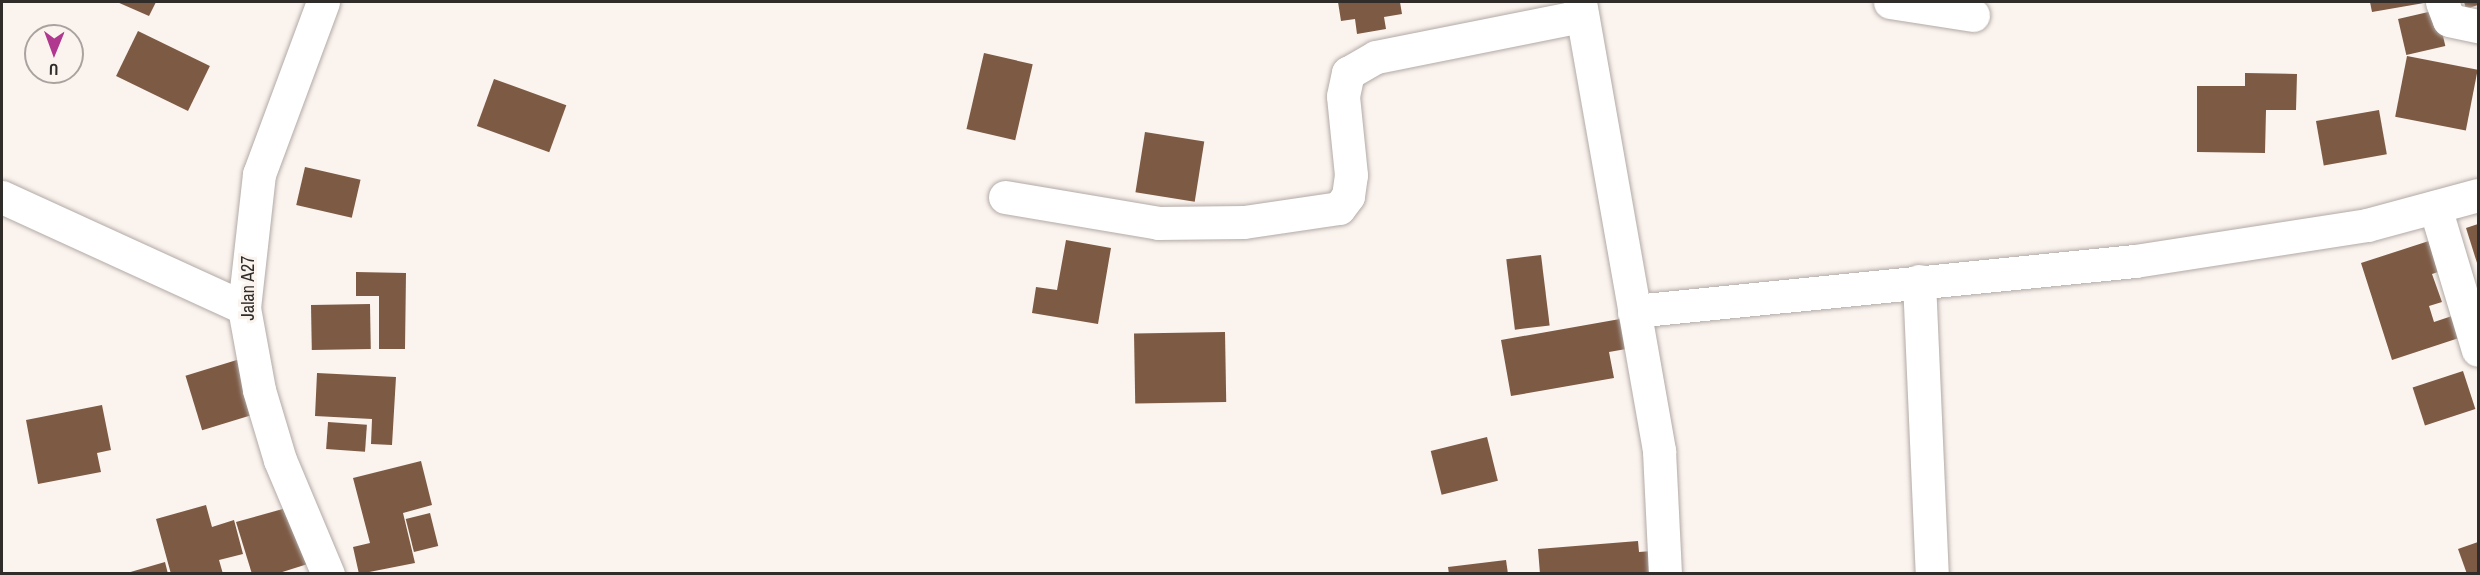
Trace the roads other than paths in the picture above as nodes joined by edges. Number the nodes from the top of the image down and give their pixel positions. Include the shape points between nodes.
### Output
1 (323, 2) edge
2 (1890, 2) edge
3 (2442, 2) edge
4 (1581, 9) edge
5 (1973, 15) dead end
6 (2478, 26) edge
7 (2478, 195) edge
8 (2, 197) edge
9 (1005, 197) dead end
10 (2434, 207) junction
11 (1919, 281) junction
12 (244, 308) junction
13 (1634, 311) junction
14 (2478, 350) edge
15 (328, 573) edge
16 (1665, 573) edge
17 (1932, 573) edge

1 - 12 street, Jalan A27 via 259,174
2 - 5 street
3 - 6 street via 2449,20
4 - 9 street via 1376,57 1348,73 1343,96 1351,175 1348,196 1339,208 1244,222 1158,223
4 - 13 street
7 - 10 street
8 - 12 street
10 - 11 street via 2367,225 2135,261
10 - 14 street
11 - 13 street
11 - 17 street
12 - 15 street, Jalan A27 via 259,390 280,460
13 - 16 street via 1659,451

